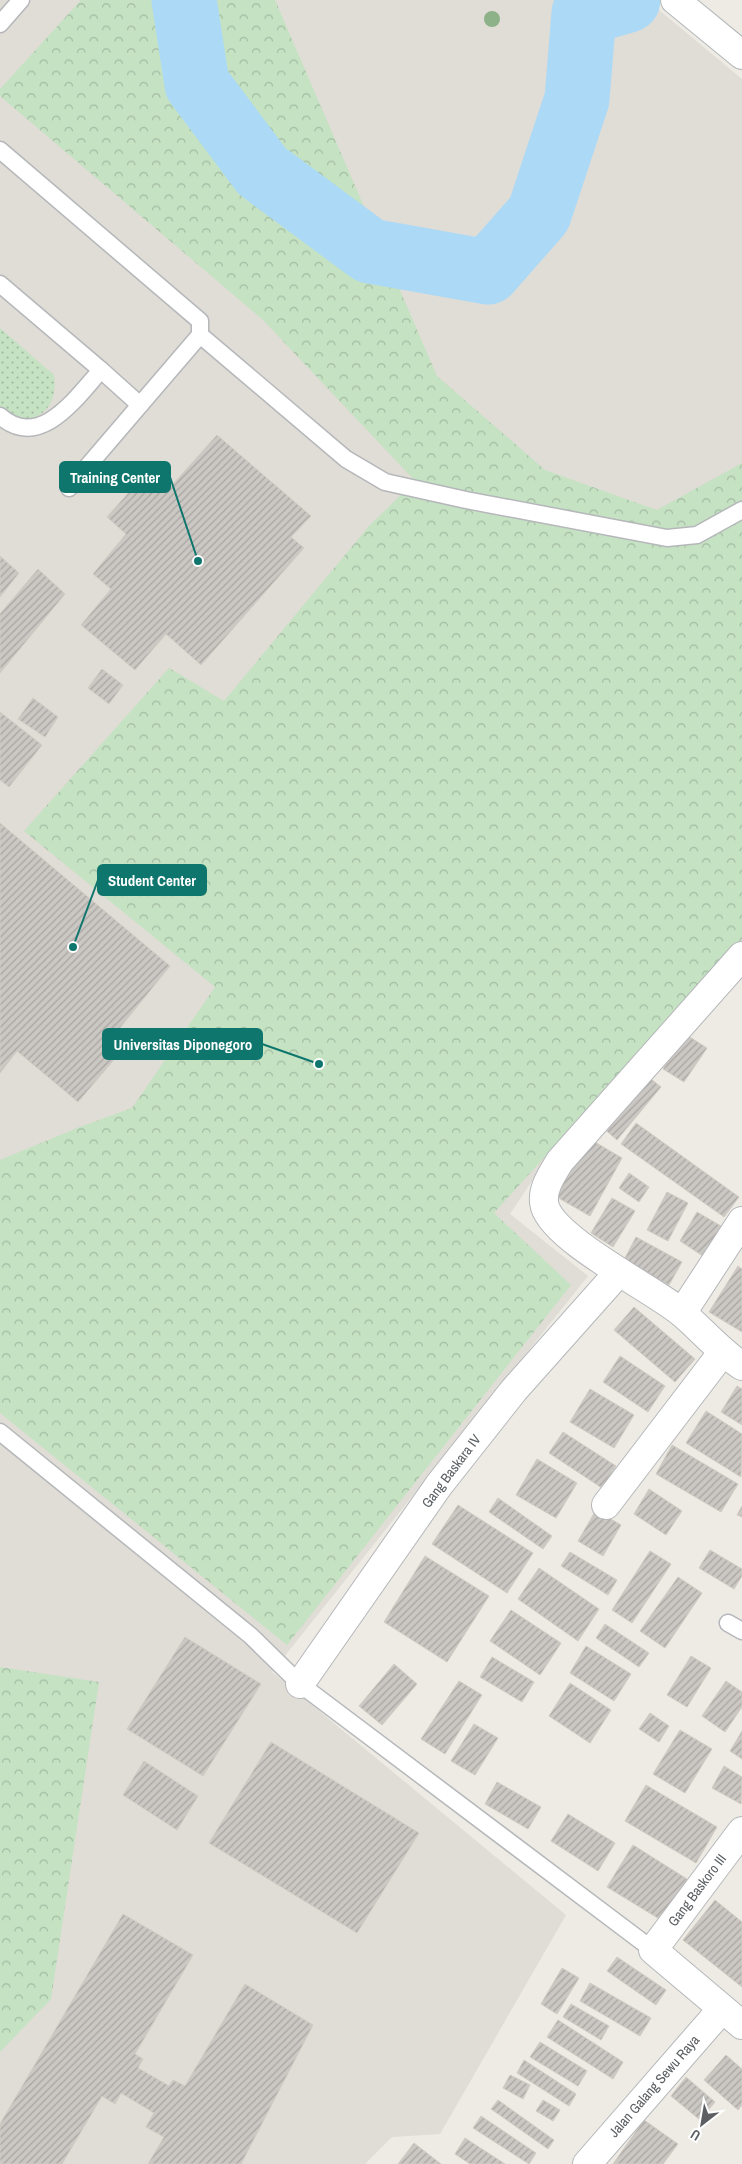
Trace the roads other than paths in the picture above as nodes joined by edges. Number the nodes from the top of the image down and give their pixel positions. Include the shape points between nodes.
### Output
1 (21, 0) edge
2 (685, 8) edge
3 (0, 24) edge
4 (742, 55) edge
5 (0, 150) edge
6 (0, 284) edge
7 (200, 335) junction
8 (101, 370) junction
9 (140, 405) junction
10 (0, 416) edge
11 (69, 488) dead end
12 (742, 510) edge
13 (742, 956) edge
14 (742, 1220) edge
15 (619, 1272) junction
16 (682, 1313) junction
17 (732, 1360) edge
18 (0, 1432) edge
19 (606, 1505) dead end
20 (300, 1684) junction
21 (742, 1831) edge
22 (653, 1950) junction
23 (732, 2017) edge
24 (587, 2164) edge

1 - 3 lane
2 - 4 street
5 - 7 lane via 200,321
6 - 8 lane
7 - 9 lane
7 - 12 lane via 346,459 385,482 667,538 697,535
8 - 9 lane
8 - 10 lane via 67,410 53,420 36,427 11,425
9 - 11 lane
13 - 15 street via 560,1161 544,1192 544,1206 550,1217
14 - 16 street
15 - 16 street
15 - 20 street, Gang Baskara IV via 514,1390 439,1485
16 - 17 street
17 - 19 street
18 - 20 lane via 251,1636
20 - 22 lane
21 - 22 street, Gang Baskoro III
22 - 23 street
23 - 24 street, Jalan Galang Sewu Raya

